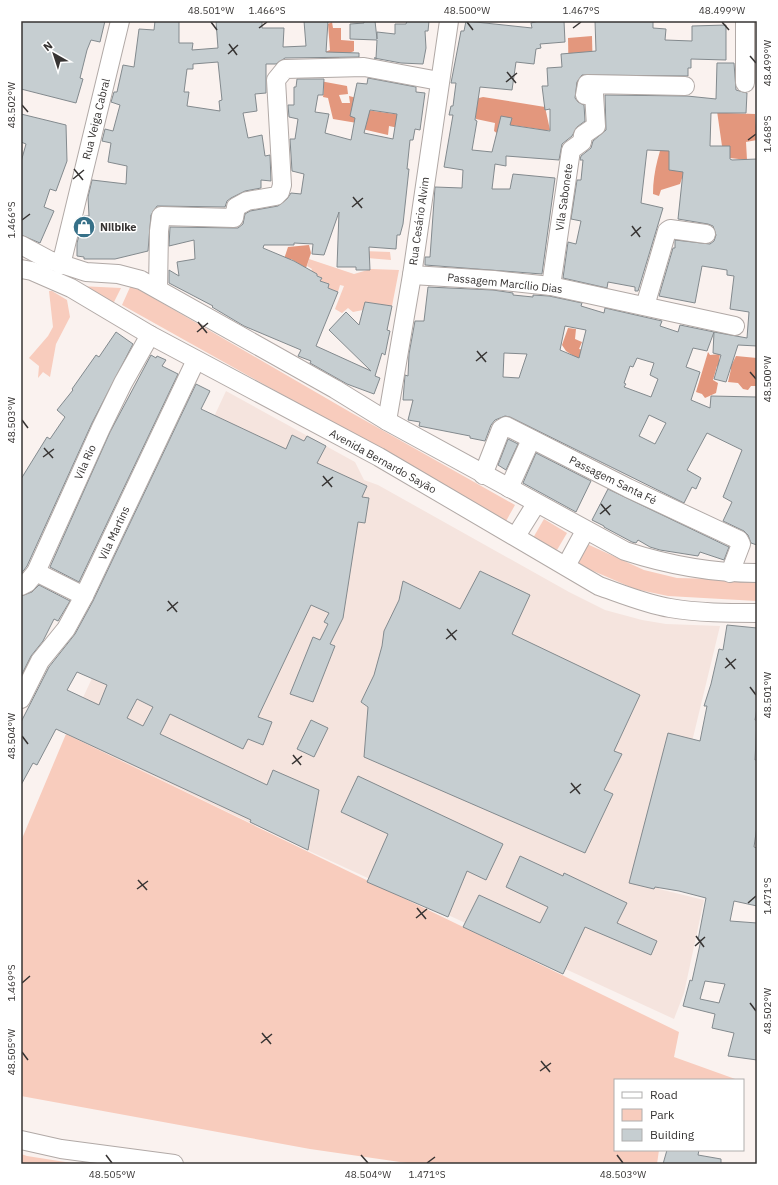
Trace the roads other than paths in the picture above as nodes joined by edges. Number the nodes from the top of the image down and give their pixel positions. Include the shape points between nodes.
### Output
1 (120, 21) edge
2 (449, 21) edge
3 (745, 21) edge
4 (439, 81) junction
5 (745, 83) dead end
6 (685, 86) dead end
7 (706, 234) dead end
8 (21, 245) edge
9 (61, 265) junction
10 (21, 269) edge
11 (412, 275) junction
12 (551, 286) junction
13 (158, 289) junction
14 (645, 306) junction
15 (735, 326) dead end
16 (150, 335) junction
17 (196, 360) junction
18 (387, 421) junction
19 (529, 444) dead end
20 (483, 475) junction
21 (509, 488) junction
22 (536, 504) junction
23 (585, 531) junction
24 (516, 536) junction
25 (566, 566) junction
26 (36, 572) junction
27 (730, 573) junction
28 (757, 573) edge
29 (21, 586) edge
30 (84, 596) junction
31 (757, 613) edge
32 (21, 698) edge
33 (21, 1140) edge
34 (174, 1164) edge

1 - 9 street, Rua Veiga Cabral
2 - 4 street, Rua Cesário Alvim
3 - 5 street
4 - 11 street, Rua Cesário Alvim
4 - 13 street via 364,67 285,69 276,80 282,184 280,192 276,196 244,202 236,207 234,218 159,217
6 - 12 street, Vila Sabonete via 588,84 585,95 594,94 596,126 583,135 582,142 571,150
7 - 14 street via 670,229 667,231
8 - 9 street
9 - 13 street via 86,272 118,274 141,280
10 - 16 street, Avenida Bernardo Sayão via 32,271 71,288
11 - 12 street, Passagem Marcílio Dias
11 - 18 street, Rua Cesário Alvim
12 - 14 street, Passagem Marcílio Dias
13 - 18 street
14 - 15 street, Passagem Marcílio Dias
16 - 17 street, Avenida Bernardo Sayão
16 - 26 street, Vila Rio via 104,421
17 - 24 street, Avenida Bernardo Sayão via 379,457
17 - 30 street, Vila Martins
18 - 20 street
19 - 21 street
20 - 21 street
20 - 27 street, Passagem Santa Fé via 501,429 506,426 628,488 739,540 741,544
21 - 22 street
22 - 23 street
22 - 24 street
23 - 25 street
23 - 27 street via 625,551 662,563
24 - 25 street, Avenida Bernardo Sayão
25 - 31 street, Avenida Bernardo Sayão via 599,586 670,608
26 - 29 street, Vila Rio
26 - 30 street
27 - 28 street
30 - 32 street, Vila Martins via 66,629 40,661
33 - 34 street via 61,1149

